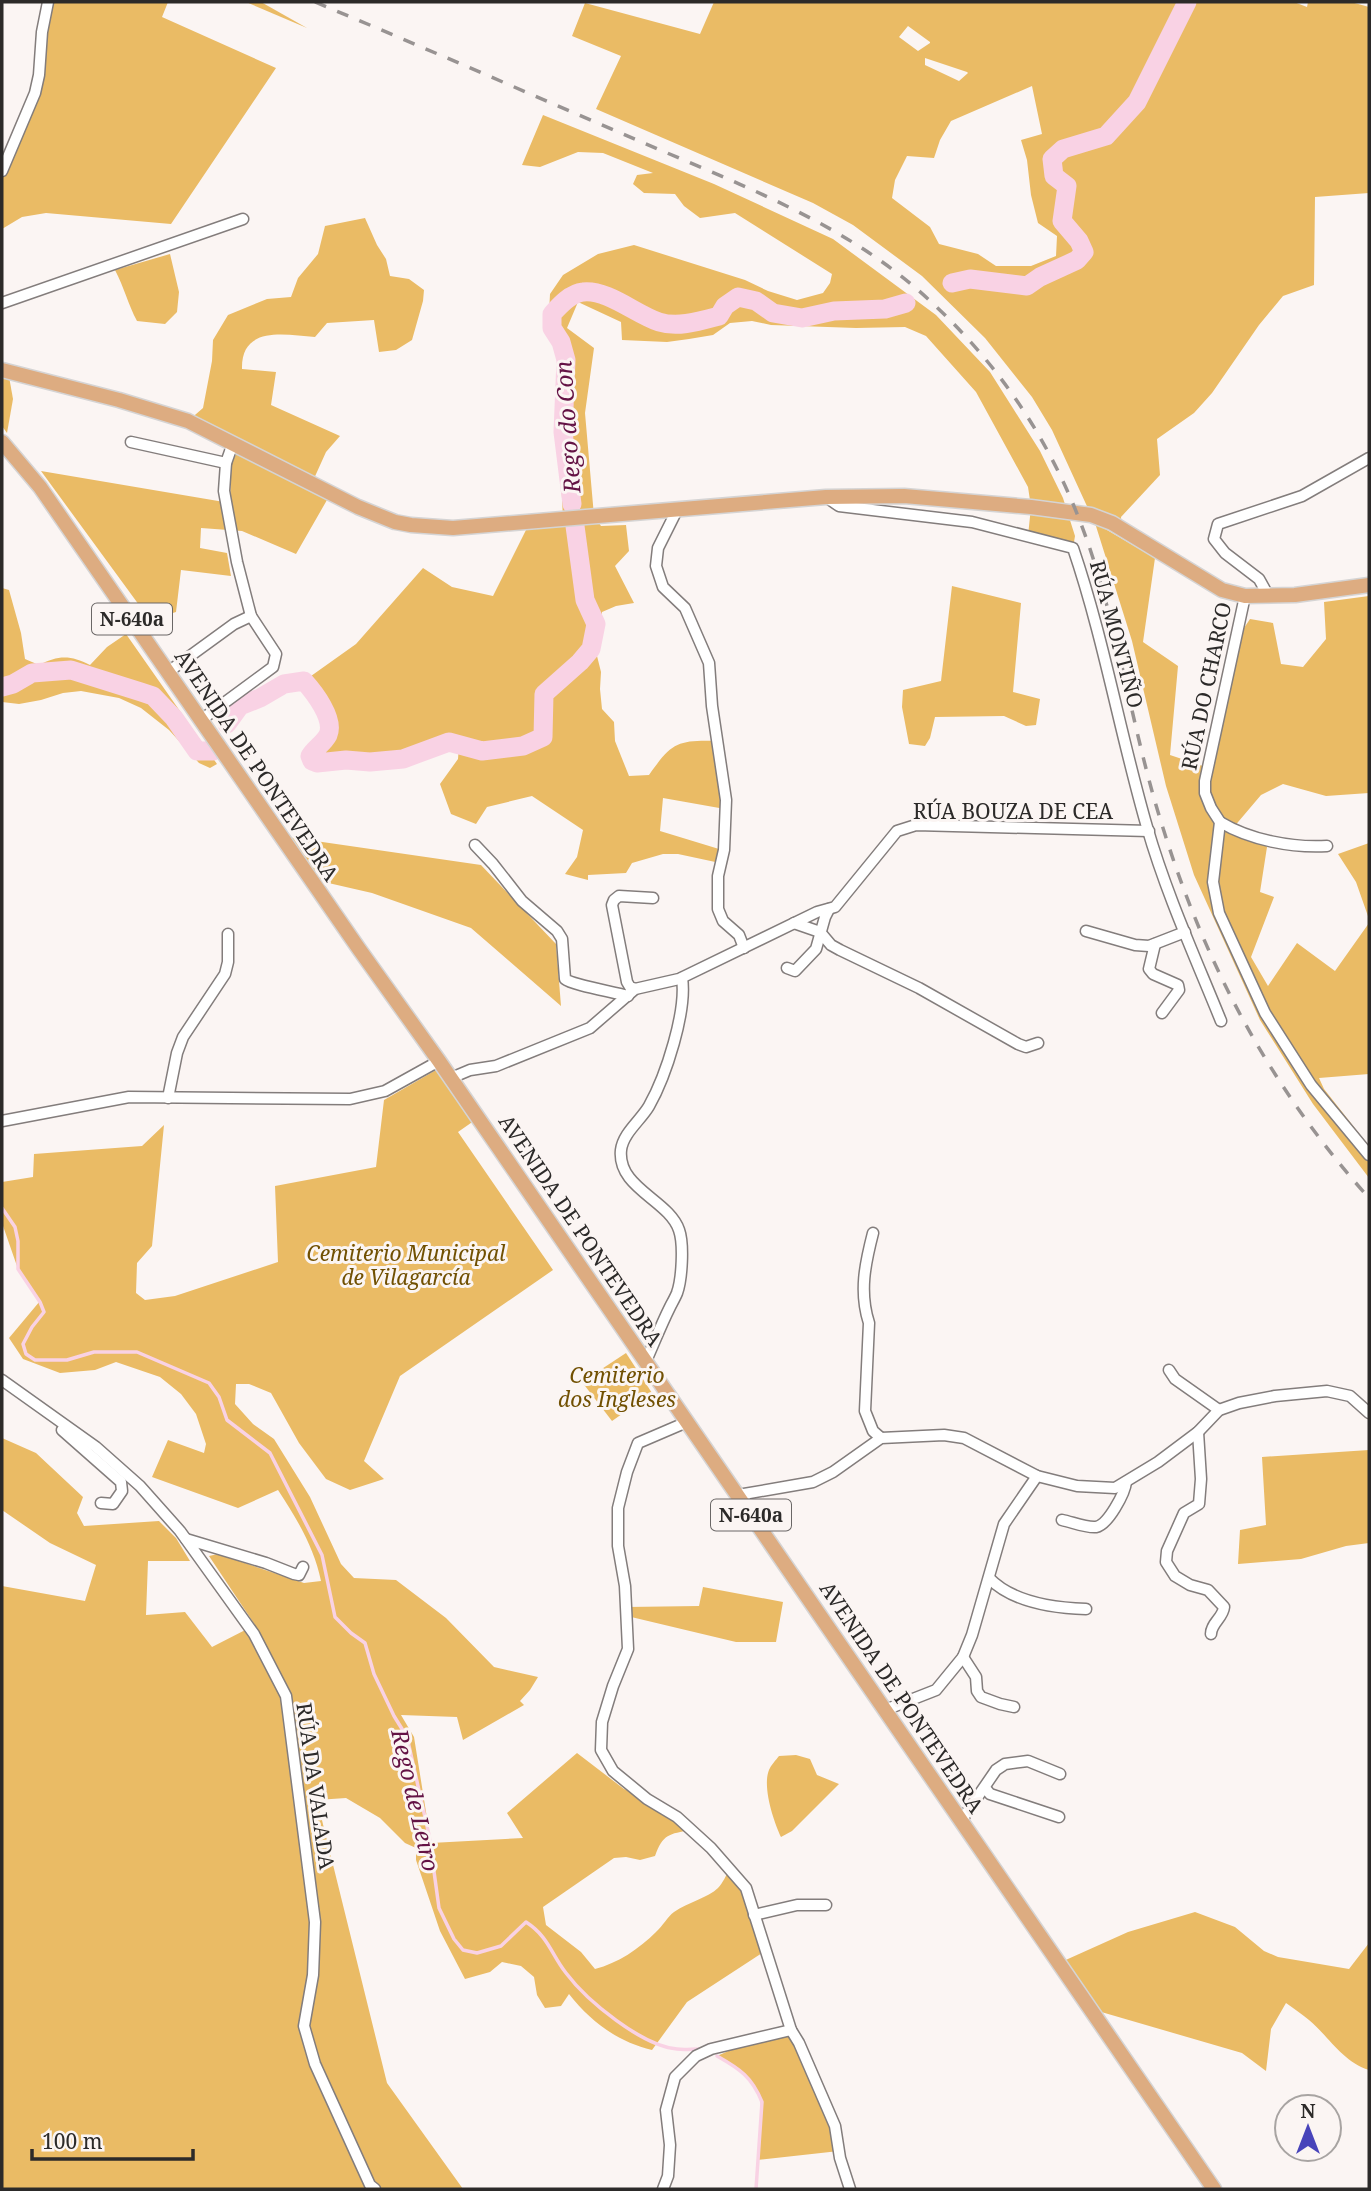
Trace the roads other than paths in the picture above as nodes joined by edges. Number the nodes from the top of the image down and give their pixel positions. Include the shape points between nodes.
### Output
1 (48, 2) edge
2 (2, 171) edge
3 (243, 219) dead end
4 (2, 303) edge
5 (4, 369) edge
6 (2, 442) edge
7 (131, 442) dead end
8 (233, 443) junction
9 (1369, 458) edge
10 (226, 463) junction
11 (826, 497) junction
12 (677, 510) junction
13 (1369, 584) edge
14 (1245, 596) junction
15 (1269, 597) junction
16 (251, 617) junction
17 (168, 671) junction
18 (201, 720) junction
19 (1220, 822) junction
20 (1149, 831) junction
21 (475, 845) dead end
22 (1327, 846) dead end
23 (653, 898) dead end
24 (829, 909) junction
25 (794, 923) junction
26 (1086, 931) dead end
27 (820, 932) junction
28 (1185, 932) junction
29 (228, 934) dead end
30 (1155, 944) junction
31 (744, 948) junction
32 (788, 968) dead end
33 (682, 978) junction
34 (631, 993) junction
35 (1162, 1013) dead end
36 (1221, 1021) dead end
37 (1038, 1043) dead end
38 (439, 1060) junction
39 (451, 1078) junction
40 (168, 1098) junction
41 (2, 1121) edge
42 (1369, 1155) edge
43 (873, 1233) dead end
44 (646, 1361) junction
45 (1169, 1370) dead end
46 (2, 1380) edge
47 (1219, 1410) junction
48 (47, 1412) junction
49 (1369, 1413) edge
50 (687, 1422) junction
51 (1198, 1433) junction
52 (881, 1438) junction
53 (1037, 1476) junction
54 (1126, 1482) junction
55 (738, 1495) junction
56 (101, 1503) dead end
57 (1062, 1520) dead end
58 (186, 1539) junction
59 (303, 1567) dead end
60 (989, 1578) junction
61 (1086, 1609) dead end
62 (1211, 1634) dead end
63 (963, 1657) junction
64 (1014, 1707) dead end
65 (886, 1710) junction
66 (1060, 1774) dead end
67 (985, 1788) junction
68 (1059, 1817) dead end
69 (961, 1821) junction
70 (825, 1905) dead end
71 (754, 1915) junction
72 (791, 2030) junction
73 (375, 2189) edge
74 (663, 2189) edge
75 (850, 2189) edge
76 (1214, 2189) edge

1 - 2 street via 35,93
3 - 4 street
5 - 8 main road via 175,417
6 - 17 main road, AVENIDA DE PONTEVEDRA / N-640a via 40,487
7 - 10 street
8 - 10 street
8 - 12 main road via 358,507 411,525 453,528
9 - 15 street via 1302,496 1218,524 1214,539 1259,579
10 - 16 street via 227,514
11 - 12 main road
11 - 14 main road via 904,496 1091,515 1222,590
11 - 20 street, RÚA MONTIÑO via 839,506 972,522 1073,548
12 - 31 street via 658,548 656,566 663,587 685,608 709,663 726,800 718,909
13 - 15 main road
14 - 15 main road
14 - 19 street, RÚA DO CHARCO via 1205,781 1205,793
16 - 17 street
16 - 18 street via 276,654 273,667
17 - 18 main road, AVENIDA DE PONTEVEDRA / N-640a
18 - 38 main road, AVENIDA DE PONTEVEDRA / N-640a
19 - 22 street via 1259,838 1309,848
19 - 42 street via 1213,882 1219,913 1265,1013 1311,1085
20 - 24 street, RÚA BOUZA DE CEA via 916,825 897,831
20 - 28 street, RÚA MONTIÑO
21 - 34 street via 522,901 557,931 562,939 565,979
23 - 34 street via 619,896 612,905
24 - 25 street, RÚA BOUZA DE CEA
24 - 27 street, RÚA BOUZA DE CEA
25 - 27 street
25 - 31 street, RÚA BOUZA DE CEA
26 - 30 street via 1135,945
27 - 32 street, RÚA BOUZA DE CEA via 816,949 795,971
27 - 37 street via 831,945 1018,1044
28 - 30 street
28 - 36 street, RÚA MONTIÑO
29 - 40 street via 225,974 183,1037
30 - 35 street via 1149,969 1179,989
31 - 33 street, RÚA BOUZA DE CEA
33 - 34 street, RÚA BOUZA DE CEA
33 - 44 street via 680,1016 667,1062 648,1108 622,1144 625,1171 679,1228 681,1244 677,1293
34 - 39 street, RÚA BOUZA DE CEA via 590,1028 496,1066
38 - 39 main road, AVENIDA DE PONTEVEDRA / N-640a
38 - 40 street via 385,1091 350,1099
39 - 44 main road, AVENIDA DE PONTEVEDRA / N-640a
40 - 41 street via 129,1097
43 - 52 street via 864,1269 869,1323 865,1411
44 - 50 main road, AVENIDA DE PONTEVEDRA / N-640a
45 - 47 street
46 - 48 street, RÚA DA VALADA
47 - 49 street via 1275,1396 1327,1391 1350,1396
47 - 51 street
48 - 56 street, RÚA DA VALADA via 121,1482 122,1491 113,1504
48 - 58 street, RÚA DA VALADA via 140,1486
50 - 55 main road, AVENIDA DE PONTEVEDRA / N-640a
50 - 71 street via 638,1443 627,1472 618,1508 618,1546 628,1649 602,1723 601,1750 612,1772 677,1817 711,1848 746,1888
51 - 54 street
51 - 62 street via 1199,1504 1184,1513 1166,1562 1175,1576 1208,1591 1224,1607
52 - 53 street via 964,1438
52 - 55 street via 813,1482
53 - 54 street via 1077,1486 1115,1488
53 - 60 street via 1004,1524
54 - 57 street via 1125,1491 1100,1526
55 - 65 main road, AVENIDA DE PONTEVEDRA / N-640a
58 - 59 street via 294,1574
58 - 73 street, RÚA DA VALADA via 254,1634 286,1696 315,1922 313,1975 304,2026 315,2064
60 - 61 street via 1005,1591 1037,1603
60 - 63 street
63 - 64 street via 976,1677 981,1697
63 - 65 street via 936,1690
65 - 69 main road, AVENIDA DE PONTEVEDRA / N-640a
66 - 67 street via 1028,1761 1004,1763
67 - 68 street via 990,1794
67 - 69 street
69 - 76 main road, AVENIDA DE PONTEVEDRA / N-640a
70 - 71 street via 796,1905
71 - 72 street
72 - 74 street via 711,2049 696,2056 675,2077 666,2109 670,2145
72 - 75 street via 835,2126

